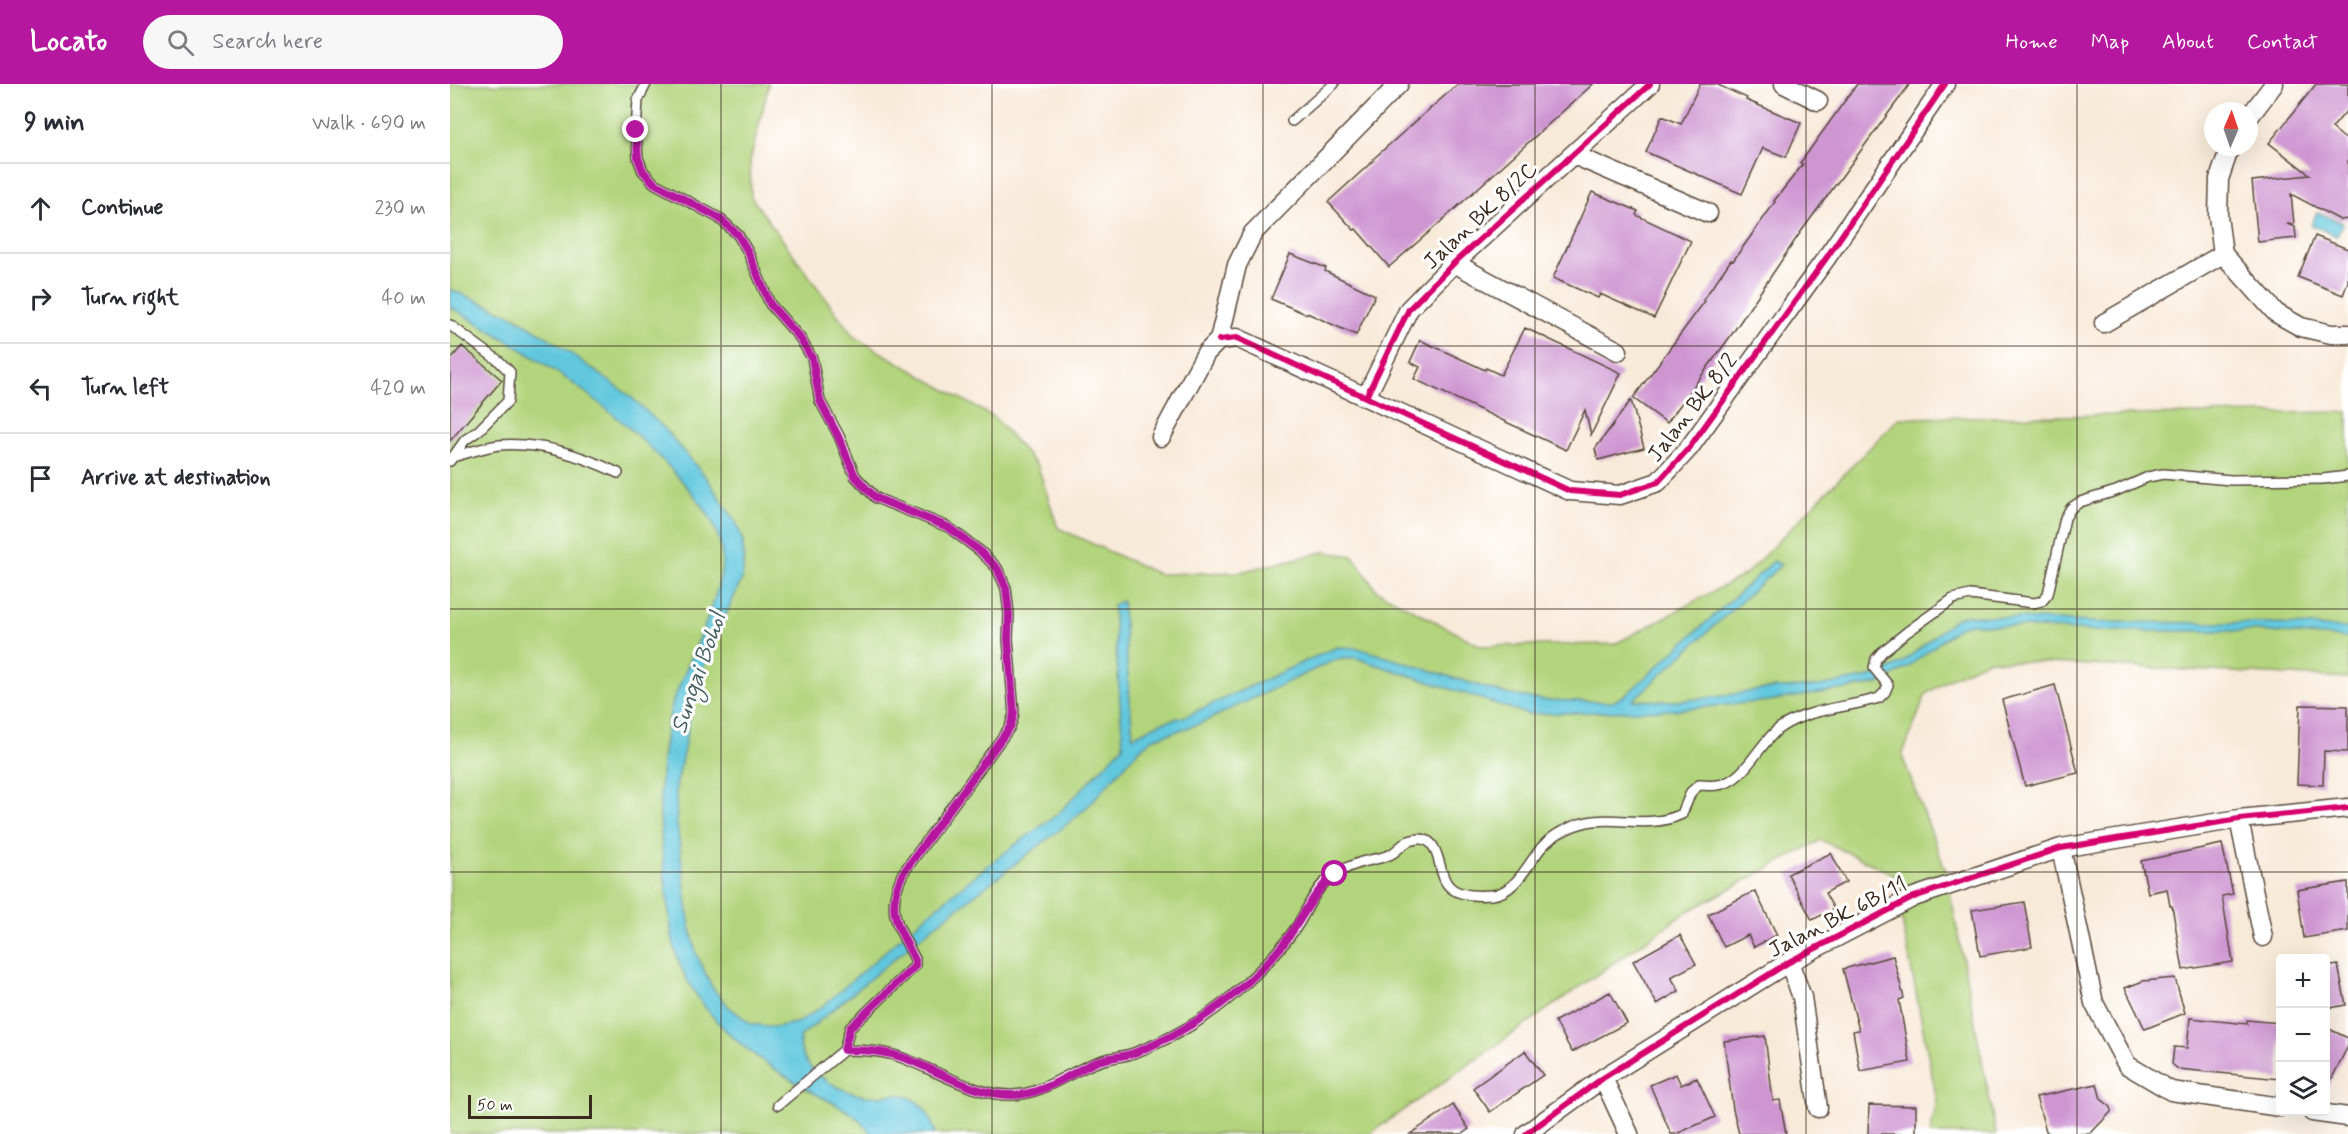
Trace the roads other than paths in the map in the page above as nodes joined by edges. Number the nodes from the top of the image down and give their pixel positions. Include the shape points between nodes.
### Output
1 (646, 84) edge
2 (1334, 84) edge
3 (1399, 84) edge
4 (1650, 84) edge
5 (1784, 84) edge
6 (1945, 84) edge
7 (2274, 84) edge
8 (1818, 101) dead end
9 (2258, 105) edge
10 (1292, 121) dead end
11 (1574, 155) junction
12 (2227, 156) edge
13 (1708, 213) dead end
14 (2223, 254) junction
15 (1454, 263) junction
16 (2104, 323) dead end
17 (450, 325) edge
18 (2348, 334) edge
19 (1219, 340) junction
20 (1618, 351) dead end
21 (1366, 397) junction
22 (1161, 438) dead end
23 (452, 459) edge
24 (618, 472) dead end
25 (2348, 476) edge
26 (2348, 808) edge
27 (2239, 819) junction
28 (2061, 848) junction
29 (2263, 937) dead end
30 (1789, 962) junction
31 (844, 1050) junction
32 (1603, 1078) junction
33 (778, 1105) dead end
34 (2276, 1106) edge
35 (1818, 1108) dead end
36 (2330, 1114) edge
37 (2348, 1117) edge
38 (1526, 1134) edge
39 (1629, 1134) edge

1 - 31 lane via 638,100 636,130 643,171 654,183 719,218 738,235 770,304 812,358 820,401 855,476 876,498 948,527 997,568 1006,588 1014,714 1010,727 903,873 893,912 915,966 850,1028
2 - 10 lane
3 - 19 street via 1253,233 1237,265
4 - 11 street, Jalan BK 8/2C
5 - 8 street
6 - 21 street, Jalan BK 8/2 via 1703,429 1658,482 1620,495 1570,491
7 - 9 street
11 - 13 street
11 - 15 street, Jalan BK 8/2C
12 - 14 street via 2219,179
14 - 16 street
14 - 18 street via 2276,312 2301,327
15 - 20 street
15 - 21 street, Jalan BK 8/2C via 1409,309
17 - 23 lane via 510,372 508,401 465,440
19 - 21 street, Jalan BK 8/2 via 1237,338
19 - 22 street via 1206,353
23 - 24 lane via 497,446 538,445
25 - 31 lane via 2232,480 2163,474 2080,502 2065,518 2048,594 2042,601 1970,596 1953,599 1876,659 1874,668 1888,685 1878,698 1806,715 1782,726 1738,776 1728,783 1699,785 1691,792 1682,814 1645,823 1599,819 1566,829 1542,846 1515,882 1494,895 1455,891 1446,884 1433,845 1422,840 1401,844 1393,853 1358,863 1323,884 1278,950 1211,1012 1149,1046 1099,1061 1040,1090 1007,1095 969,1086 884,1052
26 - 27 street, Jalan BK 6B/11
27 - 28 street, Jalan BK 6B/11
27 - 29 street
28 - 30 street, Jalan BK 6B/11 via 1914,897
28 - 34 street via 2094,1003 2127,1065 2170,1091
30 - 32 street, Jalan BK 6B/11
30 - 35 street via 1802,996
31 - 33 lane
32 - 38 street, Jalan BK 6B/11
32 - 39 street
36 - 37 street

